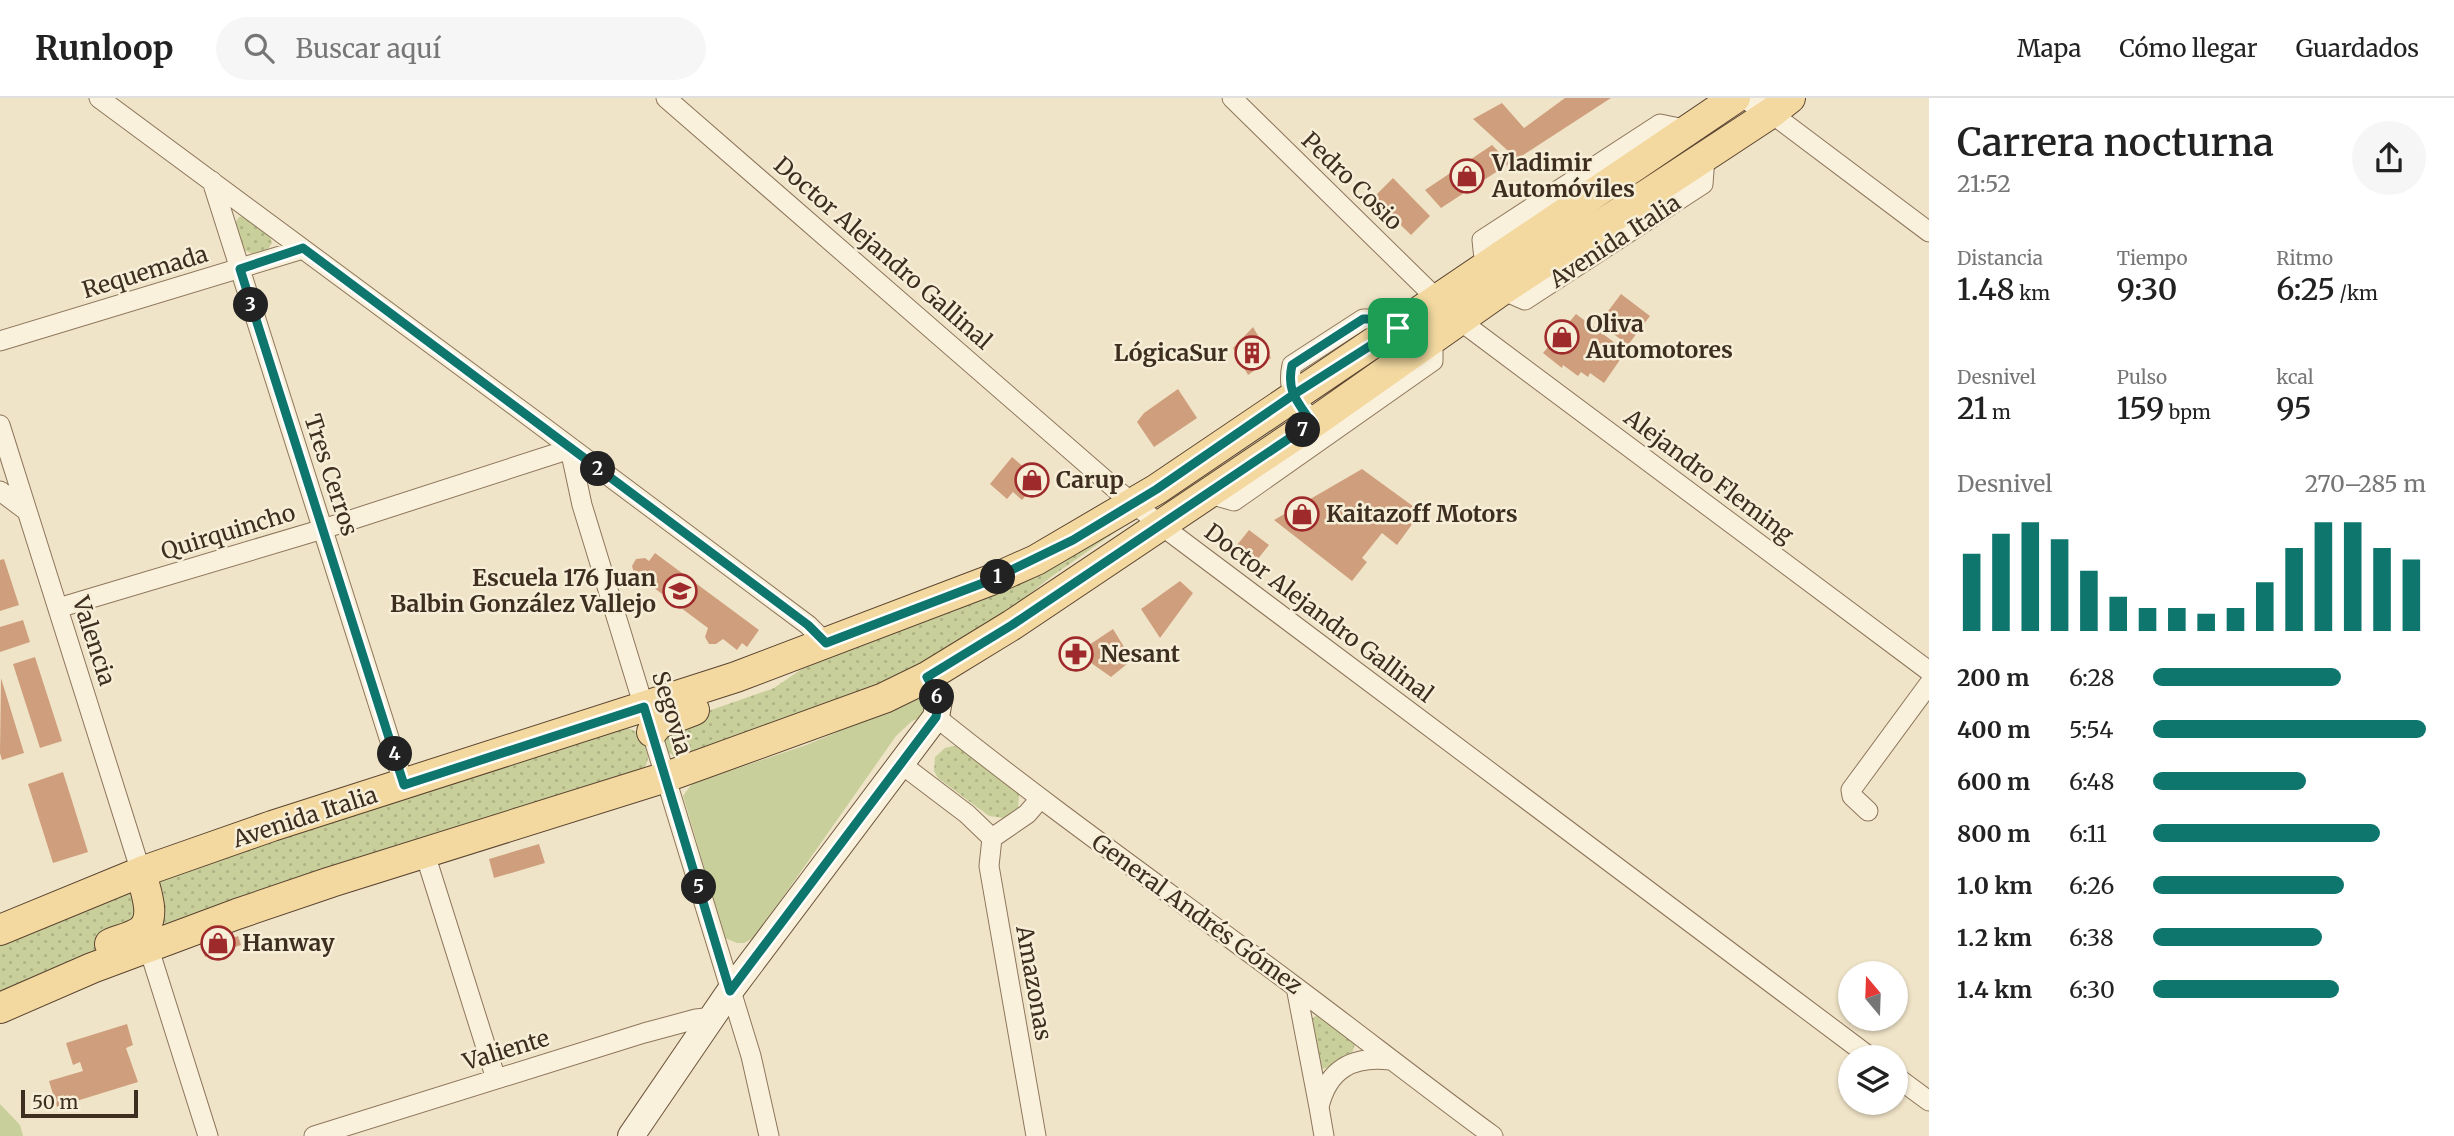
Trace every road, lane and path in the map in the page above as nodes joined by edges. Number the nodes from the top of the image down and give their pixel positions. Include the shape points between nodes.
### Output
1 (99, 98) edge
2 (666, 98) edge
3 (1232, 98) edge
4 (1735, 98) edge
5 (1770, 103) edge
6 (691, 105) edge
7 (212, 181) junction
8 (1929, 232) edge
9 (303, 248) junction
10 (240, 269) junction
11 (1494, 279) junction
12 (1449, 310) junction
13 (1433, 339) junction
14 (0, 341) edge
15 (1293, 395) junction
16 (1262, 418) junction
17 (1312, 423) junction
18 (0, 425) edge
19 (570, 449) junction
20 (0, 491) edge
21 (1206, 493) junction
22 (1133, 503) junction
23 (27, 511) junction
24 (1161, 526) junction
25 (323, 529) junction
26 (58, 608) junction
27 (1012, 625) junction
28 (826, 643) junction
29 (1929, 671) edge
30 (927, 677) junction
31 (1929, 684) edge
32 (936, 717) junction
33 (648, 720) junction
34 (901, 764) junction
35 (666, 778) junction
36 (404, 785) junction
37 (1040, 799) junction
38 (1868, 811) dead end
39 (992, 838) junction
40 (425, 854) junction
41 (141, 872) junction
42 (0, 930) edge
43 (148, 946) junction
44 (1296, 987) junction
45 (41, 989) junction
46 (730, 991) junction
47 (0, 1007) edge
48 (714, 1017) junction
49 (1854, 1045) edge
50 (1390, 1060) junction
51 (496, 1079) junction
52 (1908, 1086) edge
53 (1929, 1101) edge
54 (1319, 1107) junction
55 (208, 1136) edge
56 (314, 1136) edge
57 (631, 1136) edge
58 (769, 1136) edge
59 (1036, 1136) edge
60 (1324, 1136) edge
61 (1493, 1136) edge

1 - 7 street
2 - 6 street, Doctor Alejandro Gallinal
3 - 12 street, Pedro Cosio
4 - 11 main road, Avenida Italia
5 - 8 street
5 - 11 main road, Avenida Italia via 1705,157
6 - 22 street, Doctor Alejandro Gallinal
7 - 9 street
7 - 10 street, Tres Cerros
9 - 10 street, Requemada
9 - 19 street
10 - 14 street, Requemada
10 - 25 street, Tres Cerros
11 - 12 main road, Avenida Italia
12 - 13 main road, Avenida Italia
12 - 15 main road, Avenida Italia via 1398,328
12 - 29 street, Alejandro Fleming
13 - 17 main road, Avenida Italia
13 - 21 street via 1433,360 1234,501
15 - 16 main road, Avenida Italia
15 - 17 street
16 - 22 main road, Avenida Italia
16 - 24 main road via 1258,429 1231,456 1165,500
17 - 21 main road, Avenida Italia
18 - 23 street, Valencia
19 - 25 street, Quirquincho
19 - 28 street
19 - 33 street, Segovia via 582,505
20 - 23 street
21 - 24 main road, Avenida Italia
22 - 24 street, Doctor Alejandro Gallinal
22 - 27 main road via 1135,519 1129,527 1041,593
22 - 28 main road, Avenida Italia via 1073,540 1002,575
23 - 26 street, Valencia
24 - 27 main road, Avenida Italia
24 - 49 street, Doctor Alejandro Gallinal
25 - 26 street, Quirquincho
25 - 36 street, Tres Cerros
26 - 41 street, Valencia
27 - 30 main road, Avenida Italia
28 - 33 main road, Avenida Italia
30 - 32 street via 939,700
30 - 35 main road, Avenida Italia via 839,716
31 - 38 street via 1851,790
32 - 34 street
32 - 37 street, General Andrés Gómez
33 - 35 street, Segovia
33 - 36 main road, Avenida Italia
34 - 39 street
34 - 46 street
35 - 40 main road, Avenida Italia
35 - 46 street, Segovia
36 - 41 main road, Avenida Italia
37 - 39 street
37 - 44 street, General Andrés Gómez
39 - 59 street, Amazonas via 989,866
40 - 43 main road, Avenida Italia
40 - 51 street
41 - 42 main road, Avenida Italia
41 - 45 main road via 149,906 142,930 70,961
43 - 45 main road, Avenida Italia
43 - 55 street
44 - 50 street, General Andrés Gómez
44 - 54 street
45 - 47 main road, Avenida Italia
46 - 48 street
46 - 58 street, Segovia
48 - 51 street, Valiente via 674,1024
48 - 57 street
50 - 54 street via 1362,1060 1344,1067 1327,1084
50 - 61 street, General Andrés Gómez
51 - 56 street, Valiente
52 - 53 street
54 - 60 street

